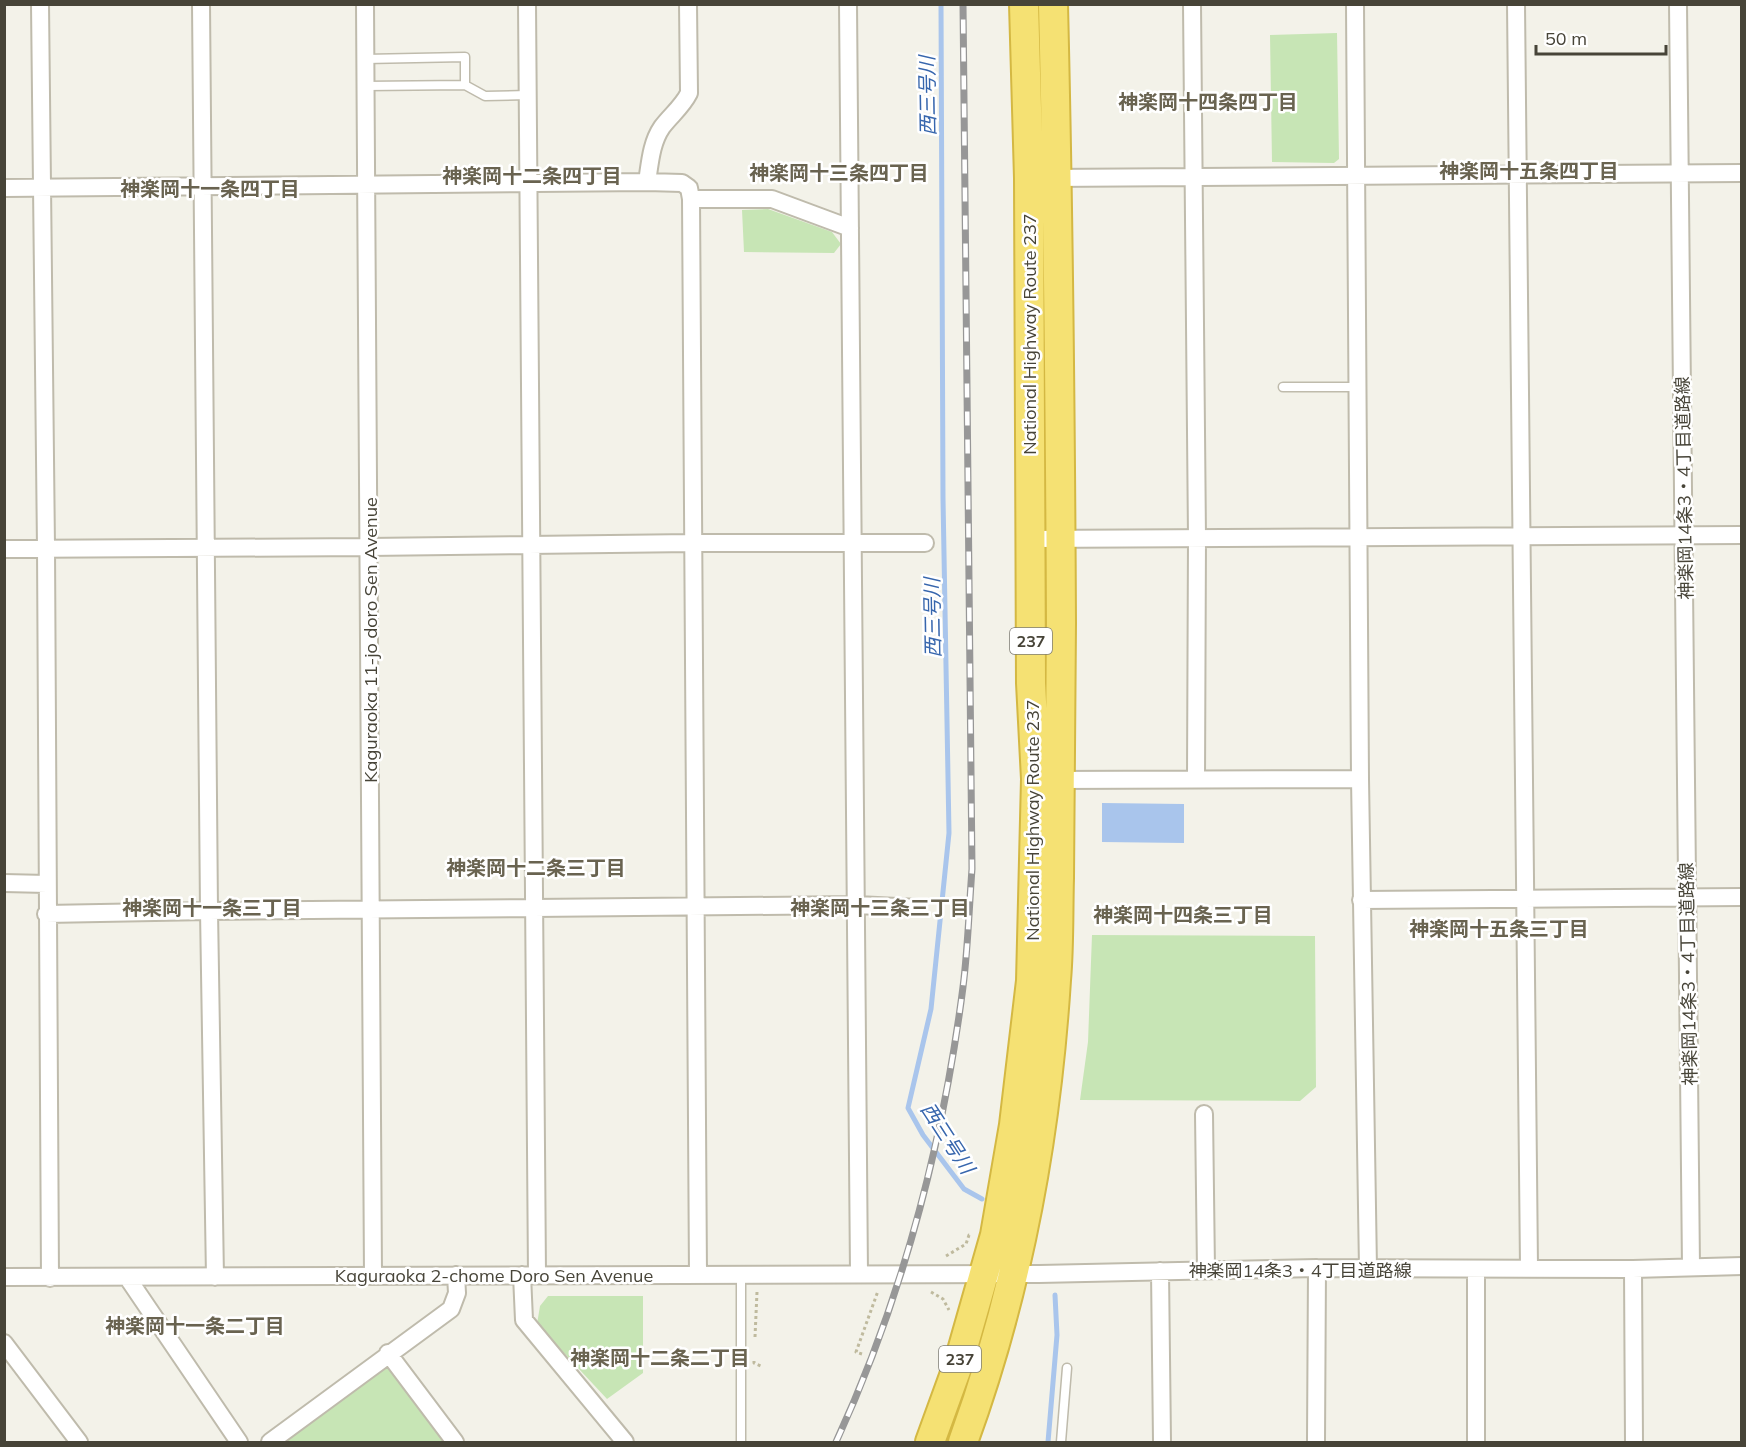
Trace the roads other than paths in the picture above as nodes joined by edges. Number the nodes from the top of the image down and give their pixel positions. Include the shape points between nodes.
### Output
1 (40, 4) edge
2 (201, 4) edge
3 (365, 4) edge
4 (527, 4) edge
5 (688, 4) edge
6 (848, 4) edge
7 (1024, 4) edge
8 (1053, 4) edge
9 (1192, 4) edge
10 (1355, 4) edge
11 (1516, 4) edge
12 (1678, 4) edge
13 (365, 59) junction
14 (465, 85) junction
15 (364, 86) junction
16 (528, 95) junction
17 (1742, 173) edge
18 (1680, 174) junction
19 (1357, 175) junction
20 (1519, 175) junction
21 (1195, 176) junction
22 (1029, 178) junction
23 (1058, 178) junction
24 (647, 182) junction
25 (366, 183) junction
26 (529, 184) junction
27 (203, 185) junction
28 (42, 187) junction
29 (4, 188) edge
30 (691, 199) junction
31 (850, 228) junction
32 (1283, 387) dead end
33 (1358, 387) junction
34 (1685, 534) junction
35 (1742, 534) edge
36 (1522, 536) junction
37 (1197, 538) junction
38 (1360, 538) junction
39 (1030, 539) junction
40 (1060, 539) junction
41 (692, 543) junction
42 (854, 543) junction
43 (925, 543) dead end
44 (531, 545) junction
45 (369, 547) junction
46 (46, 548) junction
47 (207, 548) junction
48 (4, 549) edge
49 (1360, 778) junction
50 (1048, 780) junction
51 (1196, 780) junction
52 (4, 883) edge
53 (47, 884) junction
54 (1742, 897) edge
55 (1687, 898) junction
56 (1526, 899) junction
57 (1361, 900) junction
58 (857, 905) junction
59 (694, 907) junction
60 (533, 908) junction
61 (918, 908) dead end
62 (209, 910) junction
63 (372, 910) junction
64 (46, 914) junction
65 (1204, 1114) dead end
66 (1742, 1266) edge
67 (1529, 1267) junction
68 (1691, 1267) junction
69 (1317, 1268) junction
70 (1368, 1268) junction
71 (1476, 1269) junction
72 (1633, 1269) junction
73 (1160, 1270) junction
74 (1206, 1270) junction
75 (749, 1274) junction
76 (859, 1274) junction
77 (984, 1274) junction
78 (1015, 1274) junction
79 (456, 1275) junction
80 (529, 1275) junction
81 (698, 1275) junction
82 (373, 1276) junction
83 (4, 1277) edge
84 (127, 1277) junction
85 (215, 1277) junction
86 (50, 1278) junction
87 (4, 1342) edge
88 (388, 1353) junction
89 (1067, 1368) dead end
90 (620, 1441) edge
91 (79, 1443) edge
92 (239, 1443) edge
93 (270, 1443) edge
94 (455, 1443) edge
95 (741, 1443) edge
96 (930, 1443) edge
97 (963, 1443) edge
98 (1061, 1443) edge
99 (1162, 1443) edge
100 (1316, 1443) edge
101 (1476, 1443) edge
102 (1634, 1443) edge

1 - 28 street
2 - 27 street
3 - 13 street, Kaguraoka 11-jo doro Sen Avenue
4 - 16 street
5 - 24 street via 689,93 662,127 652,147
6 - 31 street
7 - 22 highway, National Highway Route 237 / 237
8 - 23 highway, National Highway Route 237 / 237
9 - 21 street
10 - 19 street
11 - 20 street
12 - 18 street, 神楽岡14条3・4丁目道路線
13 - 14 lane via 465,57
13 - 15 street, Kaguraoka 11-jo doro Sen Avenue
14 - 15 lane
14 - 16 lane via 484,96
15 - 25 street, Kaguraoka 11-jo doro Sen Avenue
16 - 26 street
17 - 18 street
18 - 20 street
18 - 34 street, 神楽岡14条3・4丁目道路線
19 - 20 street
19 - 21 street
19 - 33 street
20 - 36 street
21 - 23 street
21 - 37 street
22 - 23 street
22 - 39 highway, National Highway Route 237 / 237
23 - 40 highway, National Highway Route 237 / 237
24 - 26 street
24 - 30 street via 682,183 689,188
25 - 26 street
25 - 27 street
25 - 45 street, Kaguraoka 11-jo doro Sen Avenue
26 - 44 street
27 - 28 street
27 - 47 street
28 - 29 street
28 - 46 street
30 - 31 street via 772,199
30 - 41 street
31 - 42 street
32 - 33 lane
33 - 38 street
34 - 35 street
34 - 36 street
34 - 55 street, 神楽岡14条3・4丁目道路線
36 - 38 street
36 - 56 street
37 - 38 street
37 - 40 street
37 - 51 street
38 - 49 street
39 - 40 street
39 - 50 highway, National Highway Route 237 / 237 via 1031,683
40 - 50 highway, National Highway Route 237 / 237
41 - 42 street
41 - 44 street
41 - 59 street
42 - 43 street
42 - 58 street
44 - 45 street
44 - 60 street
45 - 47 street
45 - 63 street, Kaguraoka 11-jo doro Sen Avenue
46 - 47 street
46 - 48 street
46 - 53 street
47 - 62 street
49 - 51 street
49 - 57 street
50 - 51 street
50 - 77 highway, National Highway Route 237 / 237 via 1014,1125 995,1235
50 - 78 highway, National Highway Route 237 / 237 via 1057,977 1041,1127
52 - 53 street
53 - 64 street
54 - 55 street
55 - 56 street
55 - 68 street, 神楽岡14条3・4丁目道路線
56 - 57 street
56 - 67 street
57 - 70 street
58 - 59 street
58 - 61 street
58 - 76 street
59 - 60 street
59 - 81 street
60 - 63 street
60 - 80 street
62 - 63 street
62 - 64 street
62 - 85 street
63 - 82 street, Kaguraoka 11-jo doro Sen Avenue
64 - 86 street
65 - 74 street
66 - 68 street
67 - 71 street, 神楽岡14条3・4丁目道路線
67 - 72 street, 神楽岡14条3・4丁目道路線
68 - 72 street, 神楽岡14条3・4丁目道路線
69 - 70 street, 神楽岡14条3・4丁目道路線
69 - 74 street, 神楽岡14条3・4丁目道路線
69 - 100 street
70 - 71 street, 神楽岡14条3・4丁目道路線
71 - 101 street
72 - 102 street
73 - 74 street, 神楽岡14条3・4丁目道路線
73 - 78 street, 神楽岡14条3・4丁目道路線
73 - 99 street
75 - 76 street, Kaguraoka 2-chome Doro Sen Avenue
75 - 81 street, Kaguraoka 2-chome Doro Sen Avenue
75 - 95 lane
76 - 77 street, Kaguraoka 2-chome Doro Sen Avenue
77 - 78 street, 神楽岡14条3・4丁目道路線
77 - 96 highway, National Highway Route 237 / 237
78 - 97 highway, National Highway Route 237 / 237 via 984,1386
79 - 80 street, Kaguraoka 2-chome Doro Sen Avenue
79 - 82 street, Kaguraoka 2-chome Doro Sen Avenue
79 - 88 street via 457,1293 451,1309
80 - 81 street, Kaguraoka 2-chome Doro Sen Avenue
80 - 90 street via 524,1320
82 - 85 street, Kaguraoka 2-chome Doro Sen Avenue
83 - 86 street, Kaguraoka 2-chome Doro Sen Avenue
84 - 85 street, Kaguraoka 2-chome Doro Sen Avenue
84 - 86 street, Kaguraoka 2-chome Doro Sen Avenue
84 - 92 street
87 - 91 street
88 - 93 street
88 - 94 street
89 - 98 lane

